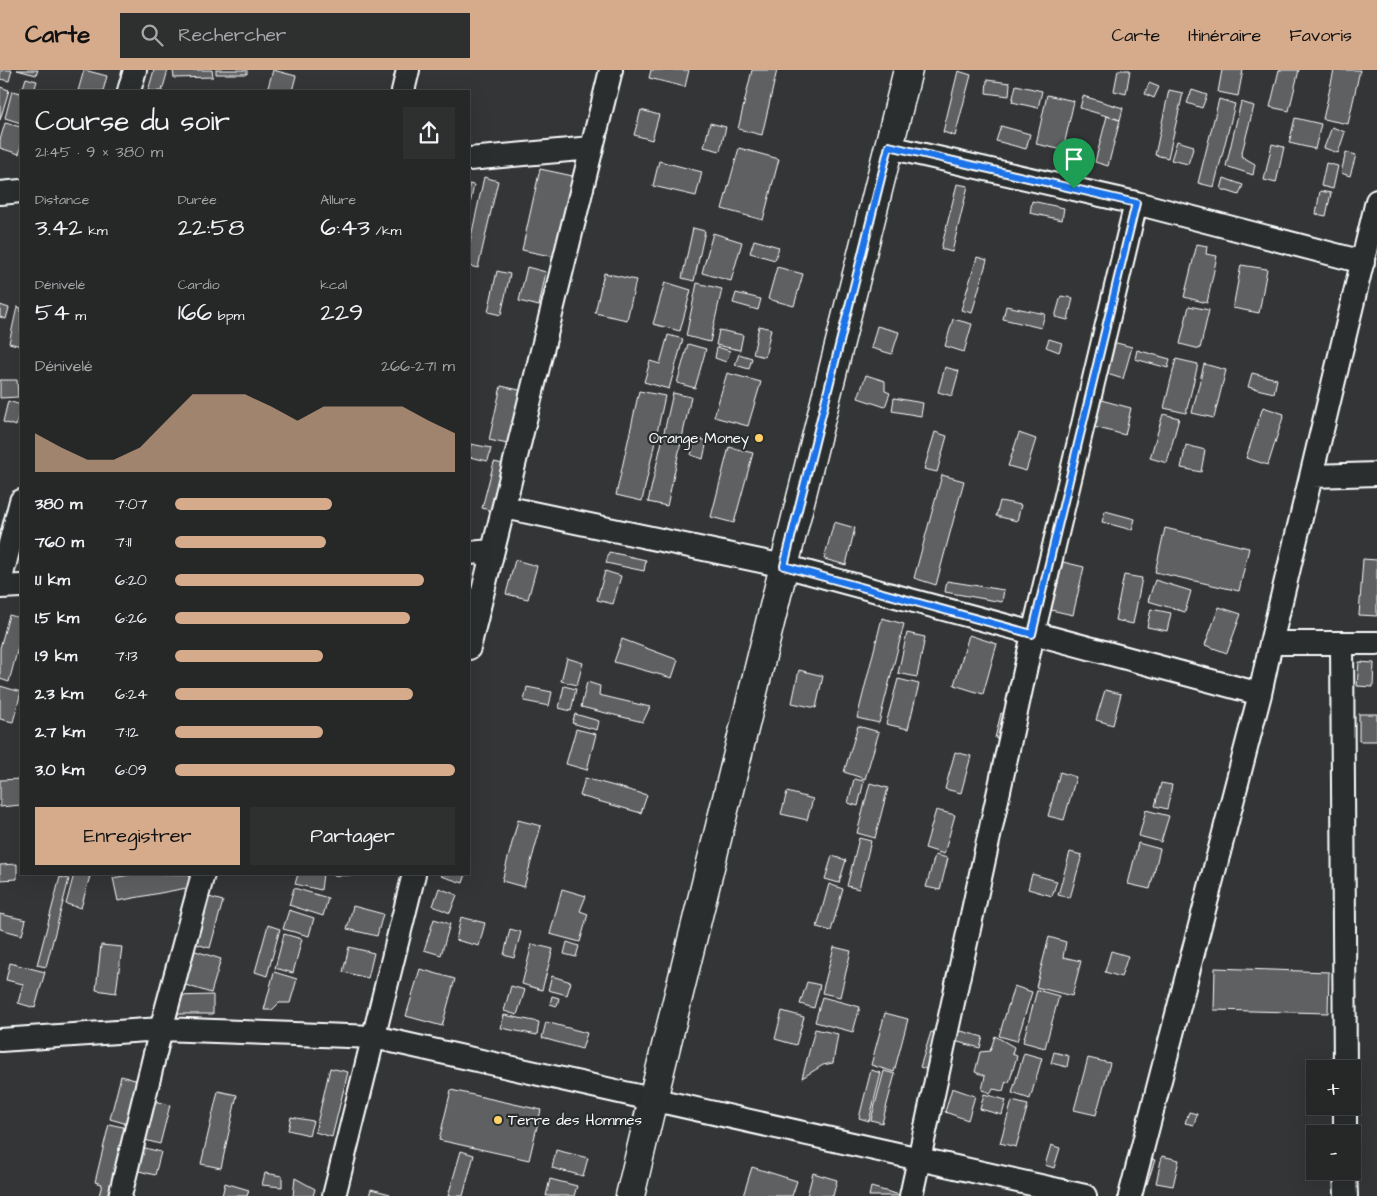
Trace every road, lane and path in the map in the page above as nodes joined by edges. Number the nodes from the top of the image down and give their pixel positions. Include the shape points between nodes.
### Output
1 (135, 70) edge
2 (408, 70) edge
3 (611, 70) edge
4 (908, 70) edge
5 (129, 90) edge
6 (403, 90) edge
7 (889, 146) junction
8 (592, 148) junction
9 (470, 159) edge
10 (20, 191) edge
11 (0, 193) edge
12 (1377, 201) edge
13 (1136, 203) junction
14 (1363, 262) junction
15 (1377, 474) edge
16 (1312, 476) junction
17 (20, 505) edge
18 (504, 507) junction
19 (492, 551) junction
20 (470, 553) edge
21 (784, 566) junction
22 (0, 582) edge
23 (20, 586) edge
24 (0, 587) edge
25 (1032, 634) junction
26 (1271, 643) junction
27 (1377, 643) edge
28 (470, 644) edge
29 (1342, 644) junction
30 (1260, 694) junction
31 (203, 875) edge
32 (414, 875) edge
33 (161, 1029) junction
34 (374, 1037) junction
35 (0, 1040) edge
36 (1345, 1060) edge
37 (652, 1099) junction
38 (920, 1158) junction
39 (1346, 1180) edge
40 (120, 1196) edge
41 (334, 1196) edge
42 (630, 1196) edge
43 (911, 1196) edge
44 (1085, 1196) edge
45 (1130, 1196) edge
46 (1346, 1196) edge

1 - 5 street
2 - 6 street
3 - 8 street
4 - 7 street
7 - 13 street
7 - 21 street
8 - 9 street
8 - 18 street
10 - 11 street
12 - 14 street
13 - 14 street
13 - 25 street
14 - 16 street
15 - 16 street
16 - 26 street
17 - 22 street
18 - 19 street
18 - 21 street
19 - 20 street
19 - 28 street
21 - 25 street
21 - 37 street
23 - 24 street
25 - 30 street
25 - 38 street
26 - 29 street
26 - 30 street
27 - 29 street
29 - 36 street
30 - 45 street
31 - 33 street
32 - 34 street
33 - 34 street
33 - 35 street
33 - 40 street
34 - 37 street
34 - 41 street
37 - 38 street
37 - 42 street
38 - 43 street
38 - 44 street
39 - 46 street

